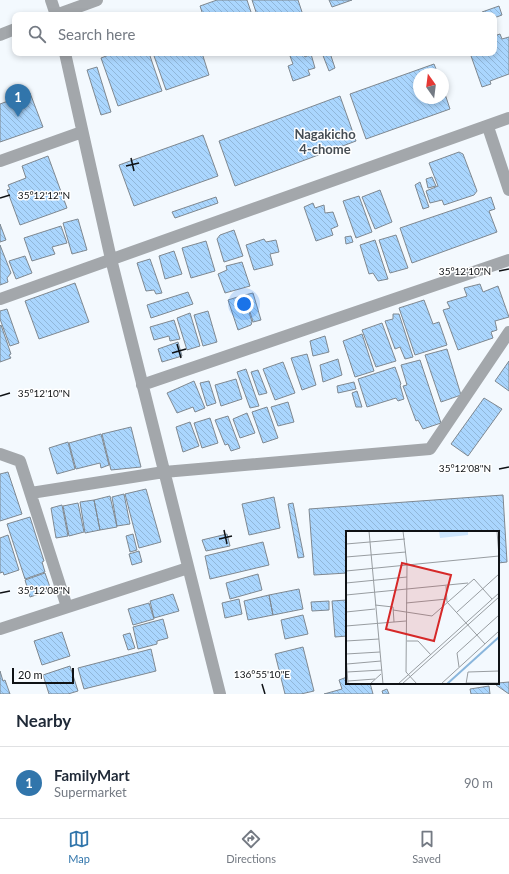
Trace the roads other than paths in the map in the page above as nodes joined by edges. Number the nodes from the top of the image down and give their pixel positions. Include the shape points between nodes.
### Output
1 (51, 0) edge
2 (97, 0) edge
3 (55, 12) edge
4 (64, 12) edge
5 (12, 30) edge
6 (0, 35) edge
7 (66, 56) edge
8 (509, 118) edge
9 (488, 127) junction
10 (82, 132) junction
11 (0, 161) edge
12 (509, 190) edge
13 (111, 260) junction
14 (509, 260) edge
15 (0, 299) edge
16 (509, 332) edge
17 (142, 385) junction
18 (0, 454) edge
19 (164, 472) junction
20 (31, 493) junction
21 (188, 568) junction
22 (67, 607) junction
23 (0, 629) edge
24 (220, 694) edge

1 - 3 street
2 - 4 street
5 - 6 street
7 - 10 street
8 - 9 street
9 - 12 street
9 - 13 street
10 - 11 street
10 - 13 street
13 - 15 street
13 - 17 street
14 - 17 street
16 - 19 street via 430,449
17 - 19 street
18 - 20 street via 20,461
19 - 20 street
19 - 21 street
20 - 22 street
21 - 22 street
21 - 24 street
22 - 23 street

